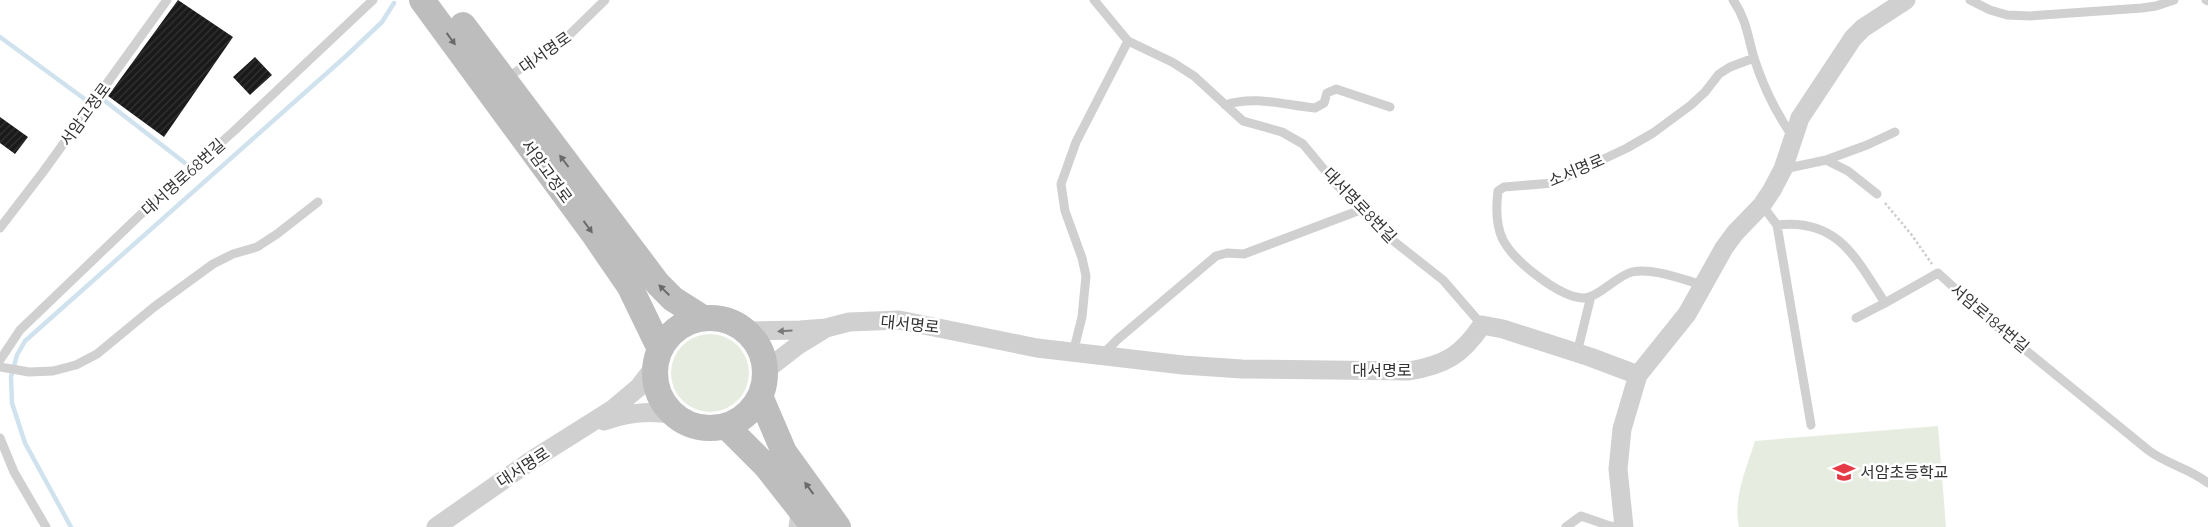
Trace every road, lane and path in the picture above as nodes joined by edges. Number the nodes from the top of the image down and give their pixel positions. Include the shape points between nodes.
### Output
1 (167, 0) edge
2 (373, 0) edge
3 (422, 0) edge
4 (444, 0) edge
5 (605, 0) edge
6 (1094, 0) edge
7 (1733, 0) edge
8 (1906, 0) edge
9 (1970, 0) edge
10 (2174, 0) edge
11 (1128, 41) junction
12 (1754, 58) junction
13 (504, 80) junction
14 (1225, 105) junction
15 (1390, 106) dead end
16 (1895, 132) dead end
17 (1793, 137) junction
18 (1826, 160) junction
19 (1783, 169) junction
20 (1877, 194) joint
21 (318, 202) dead end
22 (1762, 205) junction
23 (1363, 209) junction
24 (1777, 225) junction
25 (0, 228) edge
26 (1938, 273) junction
27 (1704, 285) junction
28 (1592, 296) junction
29 (1885, 303) junction
30 (703, 318) junction
31 (1856, 318) dead end
32 (1482, 325) junction
33 (826, 328) junction
34 (745, 331) junction
35 (1073, 353) junction
36 (1577, 353) junction
37 (1102, 356) junction
38 (658, 357) junction
39 (0, 360) edge
40 (4, 367) edge
41 (766, 370) junction
42 (1638, 375) junction
43 (760, 396) junction
44 (674, 415) junction
45 (1811, 425) dead end
46 (726, 426) junction
47 (586, 427) junction
48 (0, 438) edge
49 (2208, 483) edge
50 (794, 516) edge
51 (46, 527) edge
52 (436, 527) edge
53 (814, 527) edge
54 (838, 527) edge
55 (1566, 527) edge
56 (1624, 527) edge

1 - 25 lane, 서암고정로
2 - 39 lane, 대서명로68번길 via 20,330
3 -> 38 main road, 서암고정로 via 630,288
4 - 13 main road, 서암고정로
5 - 13 lane, 대서명로 via 560,44
6 - 11 lane, 대서명로8번길
7 - 12 lane via 1746,26
8 - 17 street via 1853,38 1800,118
9 - 10 lane via 2007,15 2030,16 2156,6
11 - 14 lane, 대서명로8번길 via 1172,62 1206,86
11 - 35 lane via 1076,142 1060,184 1065,211 1086,276 1082,317
12 - 17 lane via 1780,119
12 - 28 lane, 소서명로 via 1719,74 1690,105 1627,148 1553,183 1504,187 1498,191 1497,220 1502,239 1512,254 1554,288 1576,297
30 -> 13 main road, 서암고정로 via 673,299 658,284
14 - 15 lane via 1253,100 1315,108 1336,89
14 - 23 lane, 대서명로8번길 via 1243,121 1282,132 1303,144 1337,185
16 - 18 lane
17 - 19 street
18 - 19 lane
18 - 20 lane via 1848,171
19 - 22 street
20 - 26 path, 서암로184번길
21 - 40 lane via 257,246 213,264 97,354 76,365 53,371 29,372
22 - 24 lane
22 - 27 street via 1724,248
23 - 32 lane, 대서명로8번길 via 1391,239 1442,280
23 - 37 lane via 1244,254 1216,256
24 - 29 lane via 1796,223 1818,227 1835,236 1851,253
24 - 45 lane
26 - 29 lane
26 - 49 lane, 서암로184번길 via 1996,326 2158,458 2197,474
27 - 28 lane via 1646,271 1632,272 1612,281
27 - 42 street via 1676,330
28 - 36 lane
29 - 31 lane
30 - 34 main road via 721,319
30 - 38 main road via 686,323 671,334
32 - 36 street
32 - 37 street, 대서명로 via 1472,340 1446,362 1410,372 1242,370
33 -> 34 street, 대서명로
33 - 35 street, 대서명로 via 849,322 899,320
33 - 41 street
34 - 41 main road via 762,353
35 - 37 street, 대서명로
36 - 42 street
38 - 44 main road via 656,384 662,401
38 - 47 street, 대서명로 via 638,387
41 - 43 main road
42 - 56 street via 1622,429 1618,469
43 - 46 main road via 756,405 742,418
54 -> 43 main road via 784,452
44 - 46 main road via 690,425
44 - 47 street via 625,414
46 - 50 main road via 766,466
47 - 52 street, 대서명로
48 - 51 lane via 14,472
50 - 53 main road
55 - 56 lane via 1581,516 1610,526

